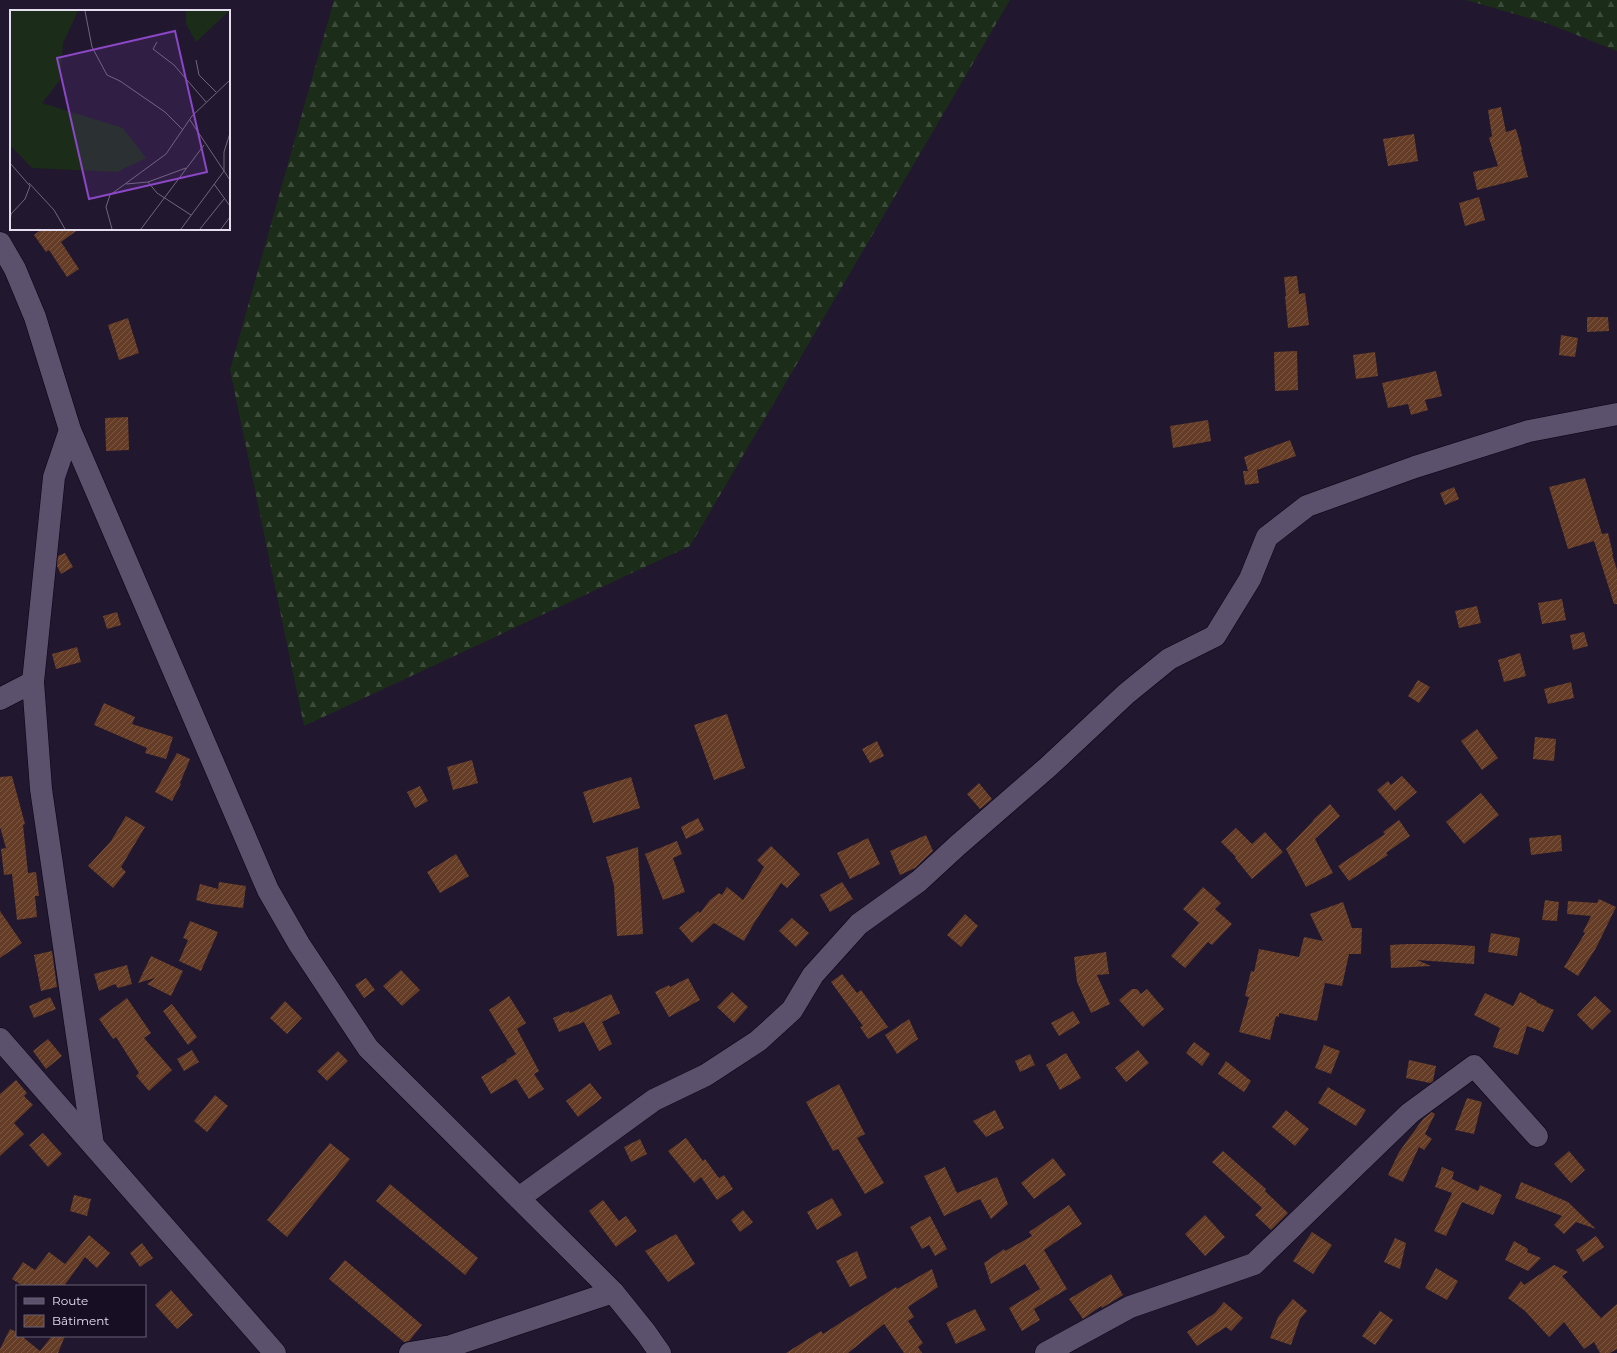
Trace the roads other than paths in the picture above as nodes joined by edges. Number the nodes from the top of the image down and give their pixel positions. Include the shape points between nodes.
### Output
1 (0, 243) edge
2 (1617, 414) edge
3 (70, 430) junction
4 (33, 682) junction
5 (0, 700) edge
6 (0, 1039) edge
7 (1537, 1136) dead end
8 (93, 1145) junction
9 (519, 1198) junction
10 (613, 1292) junction
11 (275, 1353) edge
12 (410, 1353) edge
13 (660, 1353) edge
14 (1046, 1353) edge

1 - 3 street via 15,269 35,317
2 - 9 street via 1529,431 1415,467 1307,506 1267,537 1250,579 1215,636 1169,659 1126,694 919,881 859,924 813,975 792,1010 758,1041 706,1075 654,1100
3 - 4 street via 54,477
3 - 9 street via 268,890 299,944 368,1048
4 - 5 street
4 - 8 street via 41,789
6 - 8 street
7 - 14 street via 1474,1066 1410,1113 1254,1264 1130,1307
8 - 11 street
9 - 10 street
10 - 12 street via 452,1346
10 - 13 street

